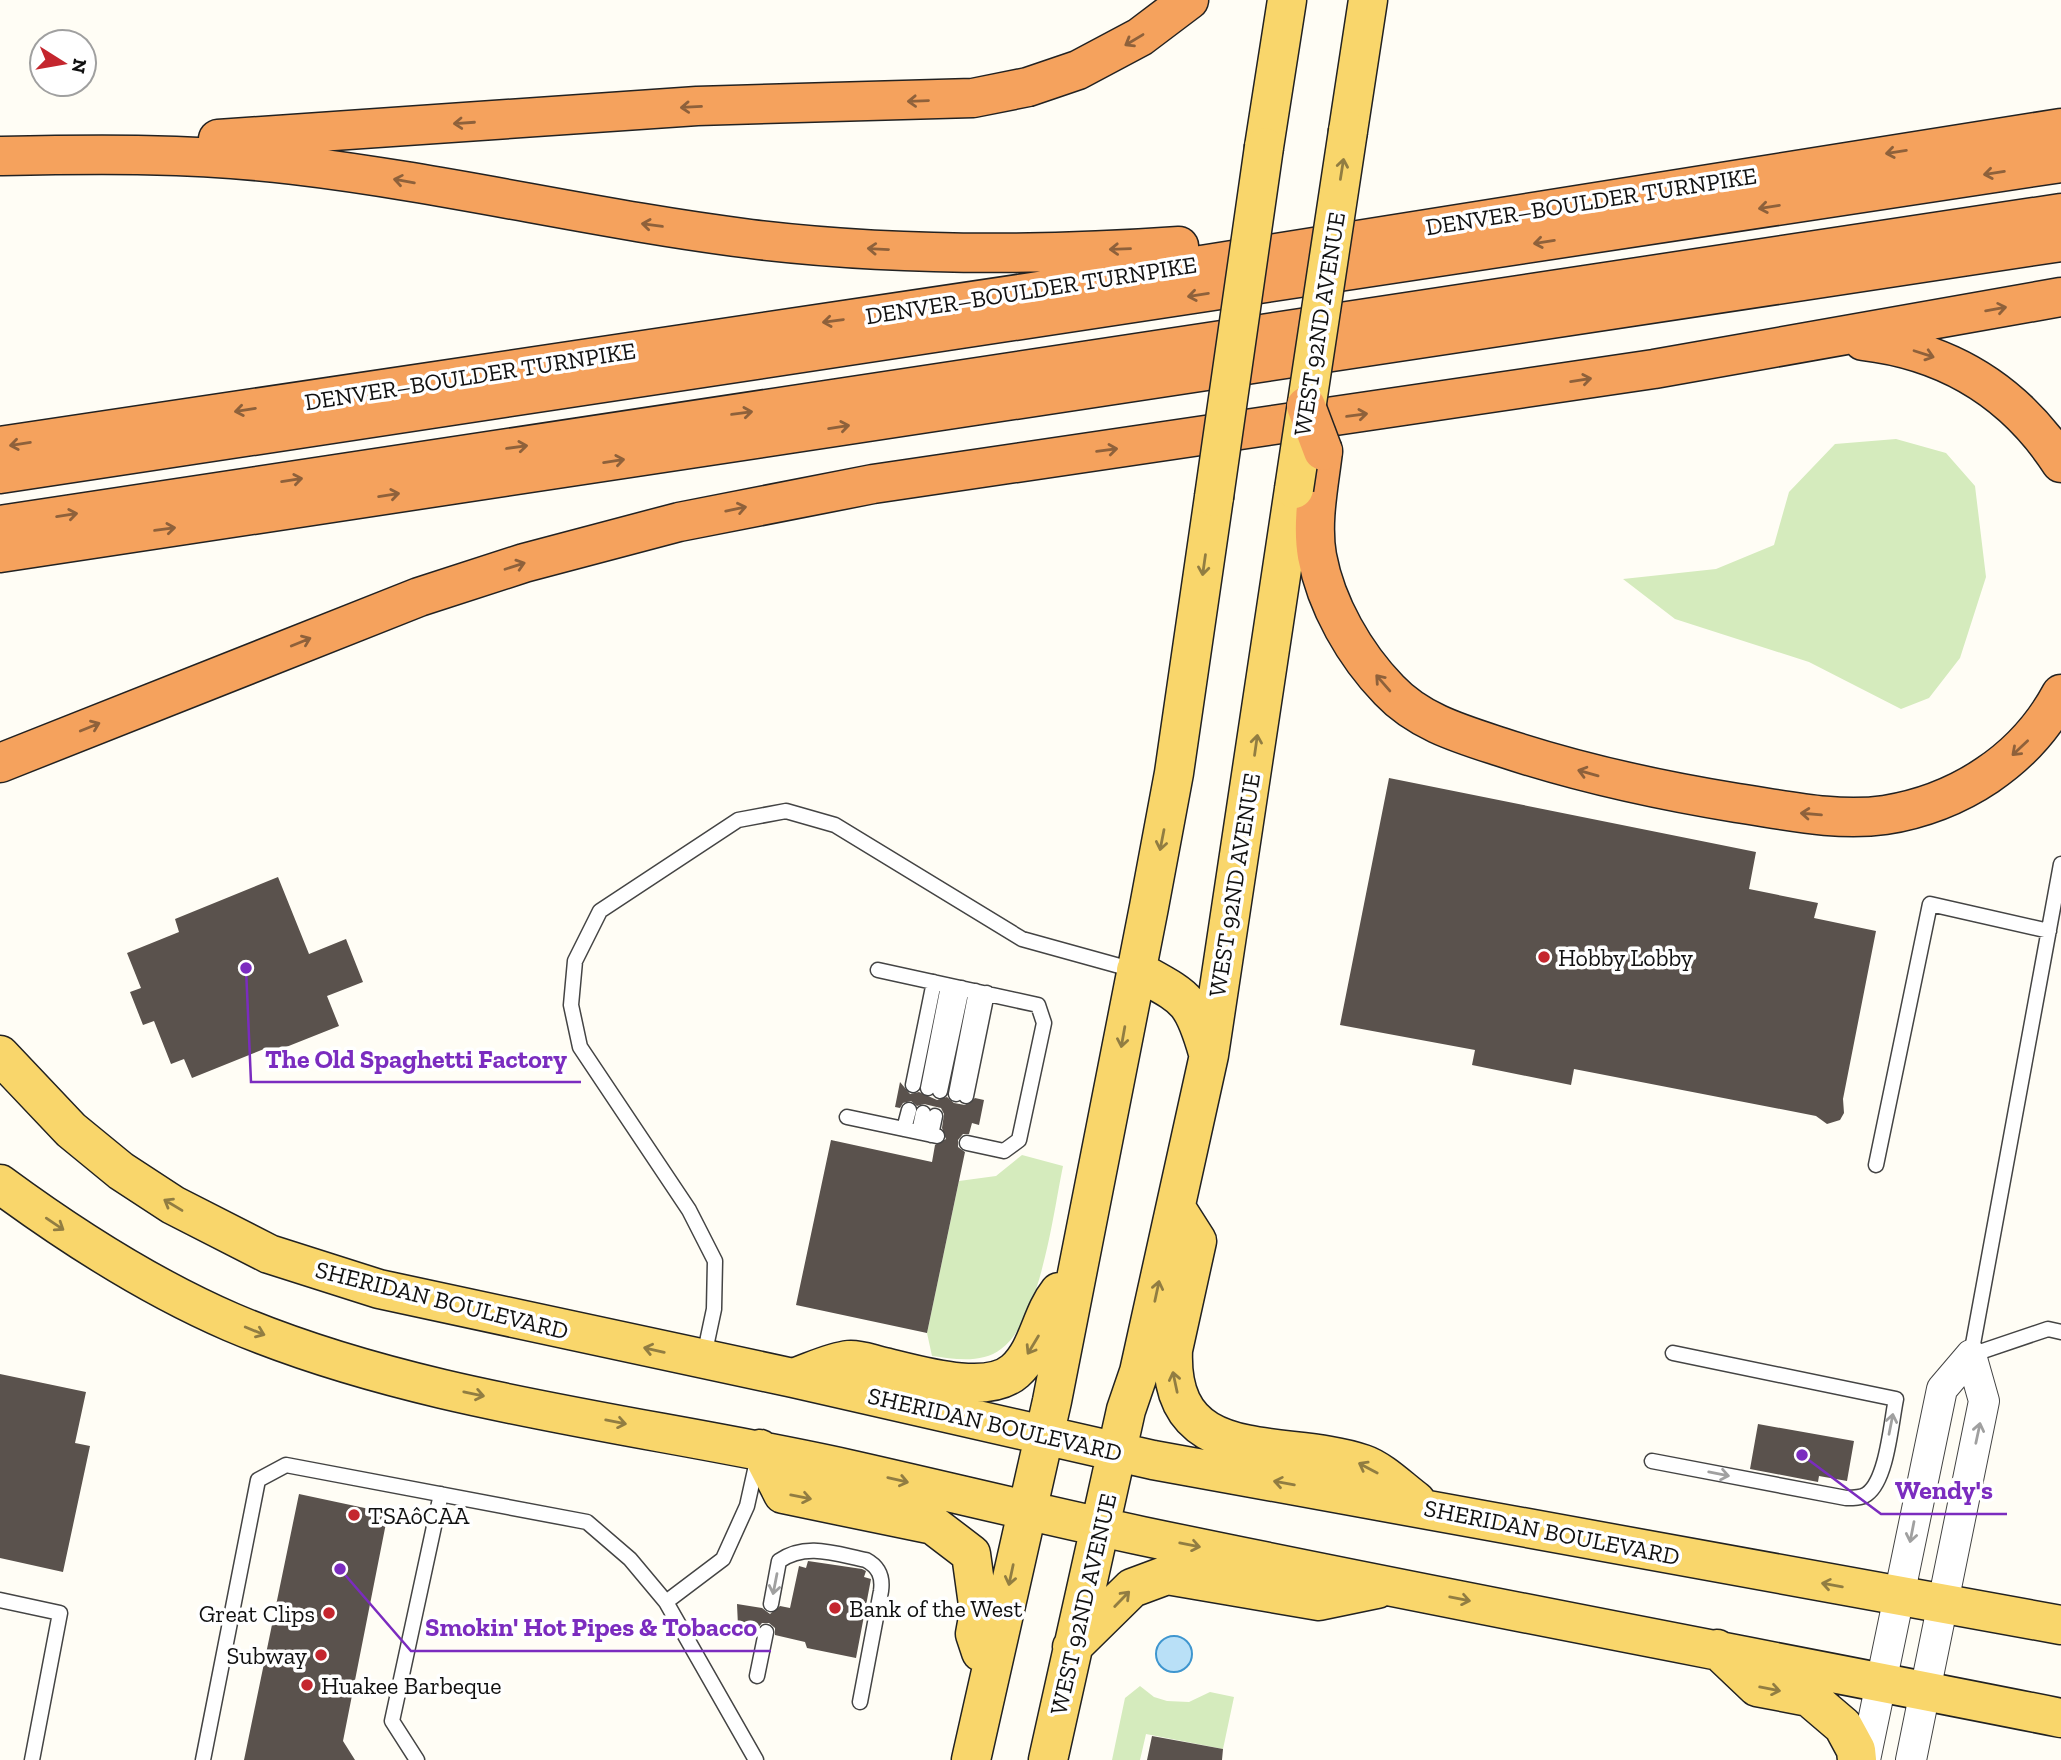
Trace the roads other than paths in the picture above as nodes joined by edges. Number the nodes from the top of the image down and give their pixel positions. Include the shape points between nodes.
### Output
1 (1189, 0) edge
2 (1287, 0) edge
3 (1368, 0) edge
4 (2061, 128) edge
5 (1, 156) edge
6 (2061, 163) edge
7 (2061, 213) edge
8 (1457, 223) junction
9 (2061, 242) edge
10 (2061, 297) edge
11 (1833, 340) junction
12 (1306, 406) junction
13 (0, 446) edge
14 (2061, 463) edge
15 (0, 474) edge
16 (0, 525) edge
17 (0, 553) edge
18 (2061, 694) edge
19 (9, 763) edge
20 (2061, 864) edge
21 (2049, 931) junction
22 (878, 970) dead end
23 (1136, 971) junction
24 (962, 988) junction
25 (0, 1055) edge
26 (1209, 1055) junction
27 (914, 1085) dead end
28 (934, 1089) dead end
29 (961, 1095) dead end
30 (847, 1117) dead end
31 (904, 1129) junction
32 (967, 1143) dead end
33 (1876, 1165) dead end
34 (0, 1184) edge
35 (1175, 1208) junction
36 (1079, 1266) junction
37 (2061, 1332) edge
38 (1673, 1353) dead end
39 (1971, 1355) junction
40 (703, 1361) junction
41 (793, 1378) junction
42 (1044, 1436) junction
43 (760, 1449) junction
44 (1117, 1452) junction
45 (1652, 1461) dead end
46 (441, 1494) junction
47 (1423, 1507) junction
48 (1027, 1509) junction
49 (1099, 1526) junction
50 (1393, 1586) junction
51 (1899, 1597) junction
52 (0, 1600) edge
53 (666, 1602) junction
54 (771, 1604) dead end
55 (1943, 1605) junction
56 (2061, 1625) edge
57 (765, 1632) dead end
58 (1072, 1647) junction
59 (1717, 1649) junction
60 (757, 1676) dead end
61 (989, 1680) junction
62 (1881, 1682) junction
63 (1925, 1690) junction
64 (860, 1702) dead end
65 (2061, 1718) edge
66 (32, 1760) edge
67 (203, 1760) edge
68 (418, 1760) edge
69 (756, 1760) edge
70 (971, 1760) edge
71 (1048, 1760) edge
72 (1857, 1760) edge
73 (1865, 1760) edge
74 (1911, 1760) edge

1 -> 5 highway via 1140,37 1088,65 1028,87 973,98 697,106
2 -> 23 main road, bridge via 1174,773
12 -> 3 main road, WEST 92ND AVENUE, bridge
4 -> 8 highway, DENVER–BOULDER TURNPIKE
8 -> 5 highway via 1153,248 885,250 649,225 373,176 258,161 132,153
6 -> 15 highway
16 -> 7 highway
8 -> 13 highway, DENVER–BOULDER TURNPIKE via 1032,292
17 -> 9 highway
11 -> 10 highway
11 -> 14 highway via 1905,348 1972,373 2020,410
19 -> 11 highway via 419,597 524,563 679,522 909,478 1432,404
18 -> 12 highway, bridge via 2027,743 1967,789 1883,815 1809,814 1691,796 1522,754 1434,723 1407,707 1374,674 1333,608 1317,556 1323,451
26 -> 12 main road, WEST 92ND AVENUE, bridge
20 - 21 lane
21 - 33 lane via 1930,904
21 - 39 lane
22 - 24 lane
23 - 26 main road via 1175,993 1196,1012
23 -> 36 main road
23 - 40 lane via 1022,939 835,825 786,811 738,820 600,911 575,961 571,1005 580,1047 689,1210 715,1261 713,1309
24 - 27 lane
24 - 28 lane
24 - 29 lane
24 - 32 lane via 1038,1005 1044,1023 1019,1140 1004,1151
40 -> 25 main road, SHERIDAN BOULEVARD via 379,1289 270,1254 173,1205 121,1171 71,1130
26 - 35 main road, WEST 92ND AVENUE
30 - 31 lane
31 - 31 lane via 922,1113 929,1135
34 -> 43 main road via 124,1267 181,1298 282,1342 454,1390
44 -> 35 main road, WEST 92ND AVENUE
47 -> 35 main road via 1365,1464 1224,1439 1192,1421 1178,1399 1172,1368 1197,1241
36 -> 41 main road via 1051,1302 1034,1346 1014,1372 970,1383 850,1359
36 - 42 main road
37 - 39 lane via 2048,1329
45 -> 38 lane via 1846,1498 1865,1497 1882,1469 1896,1399
39 -> 51 street via 1942,1390
55 -> 39 street via 1984,1401
40 - 41 main road, SHERIDAN BOULEVARD
41 - 42 main road, SHERIDAN BOULEVARD
42 - 44 main road, SHERIDAN BOULEVARD
42 - 48 main road
43 -> 48 main road
43 - 53 lane via 747,1506 723,1559
43 -> 61 main road via 783,1494 933,1525 971,1554 979,1612 975,1634
47 -> 44 main road, SHERIDAN BOULEVARD
44 - 49 main road, WEST 92ND AVENUE
46 - 53 lane via 587,1522 629,1559
46 - 67 lane via 286,1465 258,1480
46 - 68 lane via 392,1721
51 -> 47 main road, SHERIDAN BOULEVARD
48 - 49 main road
48 -> 61 main road
49 -> 50 main road
49 - 58 main road, WEST 92ND AVENUE
58 -> 50 main road via 1132,1588 1167,1575 1319,1601
50 -> 59 main road
51 - 55 main road, SHERIDAN BOULEVARD
51 - 62 street
52 - 66 lane via 61,1613
53 - 69 lane
64 -> 54 lane via 881,1591 881,1574 874,1564 800,1550 779,1561
55 - 56 main road, SHERIDAN BOULEVARD
55 - 63 street
57 - 60 lane
58 - 71 main road, WEST 92ND AVENUE
59 - 62 main road
59 -> 72 main road via 1757,1687 1809,1697 1843,1726
61 - 70 main road
62 - 63 main road
62 - 73 street
63 - 65 main road
63 - 74 street

